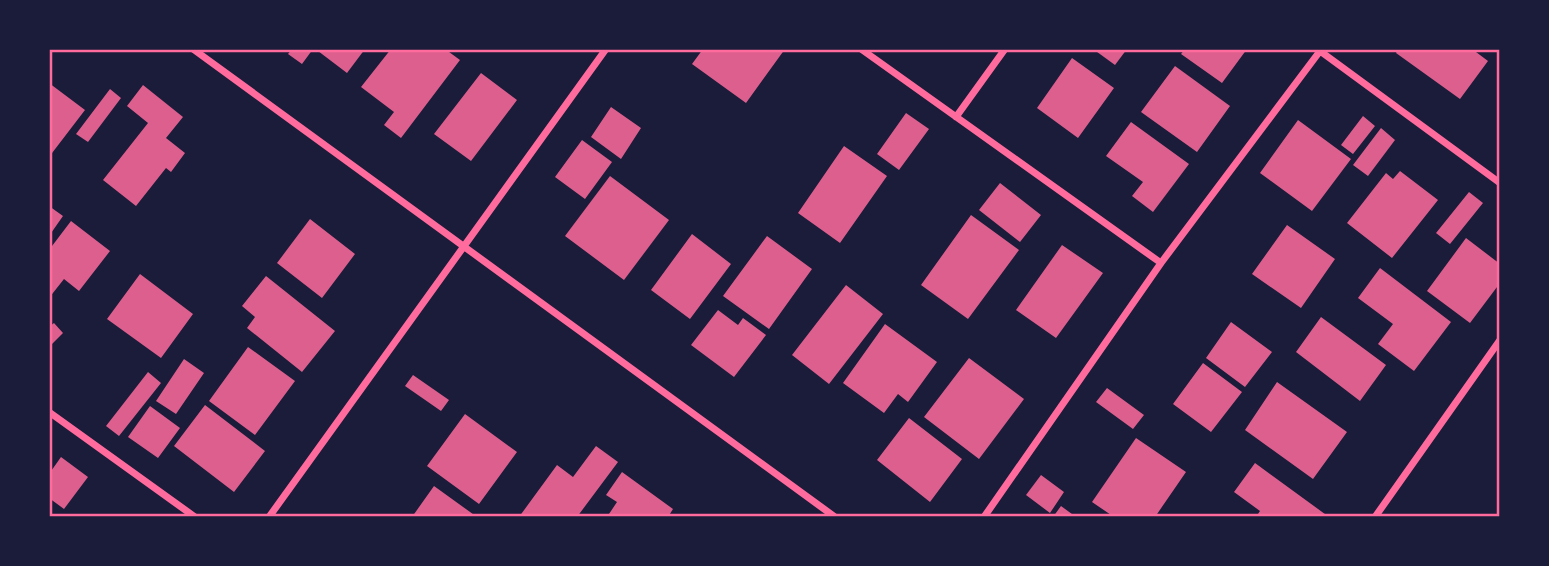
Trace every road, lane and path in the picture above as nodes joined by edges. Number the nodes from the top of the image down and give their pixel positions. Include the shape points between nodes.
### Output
1 (194, 49) edge
2 (607, 49) edge
3 (861, 49) edge
4 (1005, 49) edge
5 (956, 117) junction
6 (1500, 183) edge
7 (463, 248) junction
8 (1161, 263) junction
9 (1500, 340) edge
10 (49, 412) edge
11 (195, 517) edge
12 (269, 517) edge
13 (835, 517) edge
14 (984, 517) edge
15 (1375, 517) edge

1 - 7 street
2 - 7 street
3 - 5 street
4 - 5 street
5 - 8 street
6 - 8 street via 1320,51
7 - 12 street
7 - 13 street
8 - 14 street
9 - 15 street
10 - 11 street

